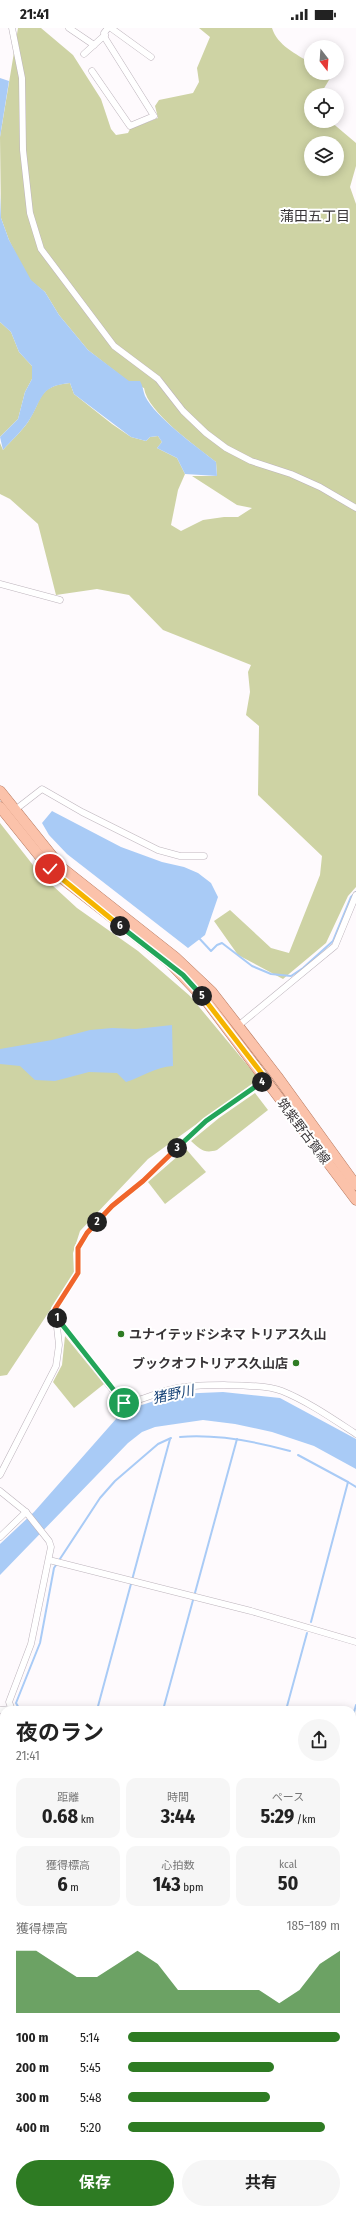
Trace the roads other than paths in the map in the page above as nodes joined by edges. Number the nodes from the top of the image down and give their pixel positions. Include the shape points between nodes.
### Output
1 (12, 28) edge
2 (70, 28) edge
3 (110, 28) edge
4 (104, 35) junction
5 (94, 45) junction
6 (84, 54) dead end
7 (151, 57) dead end
8 (92, 71) dead end
9 (356, 508) edge
10 (0, 584) edge
11 (60, 600) dead end
12 (0, 791) edge
13 (0, 807) edge
14 (15, 810) junction
15 (204, 856) dead end
16 (356, 895) edge
17 (238, 1026) junction
18 (266, 1079) junction
19 (356, 1185) edge
20 (356, 1200) edge
21 (57, 1318) junction
22 (356, 1434) edge
23 (0, 1476) edge
24 (0, 1491) edge
25 (26, 1512) junction
26 (0, 1537) edge
27 (49, 1560) junction
28 (356, 1642) edge
29 (10, 1706) edge

1 - 9 street via 22,78 23,150 29,205 41,250 114,346 158,380 183,411 206,433 226,448 251,461 291,474
2 - 5 street
3 - 4 street
3 - 7 street
4 - 5 street
4 - 8 street via 154,116 130,126
5 - 6 street
10 - 11 street
12 - 14 main road, 筑紫野古賀線
13 - 18 main road, 筑紫野古賀線 via 61,880 183,975
14 - 15 street via 42,789 158,850 180,856
14 - 17 main road, 筑紫野古賀線 via 61,868 176,957 212,992
16 - 17 street via 335,946
17 - 19 main road, 筑紫野古賀線
18 - 20 main road, 筑紫野古賀線
18 - 21 street via 206,1121 143,1181 112,1206 87,1233 78,1248 78,1273 55,1309
21 - 22 street via 124,1403 132,1403 173,1389 252,1387 281,1391
21 - 23 street via 59,1345 56,1366
24 - 25 street
25 - 26 street
25 - 27 street via 49,1541
27 - 28 street via 251,1611
27 - 29 street via 31,1644 9,1702

